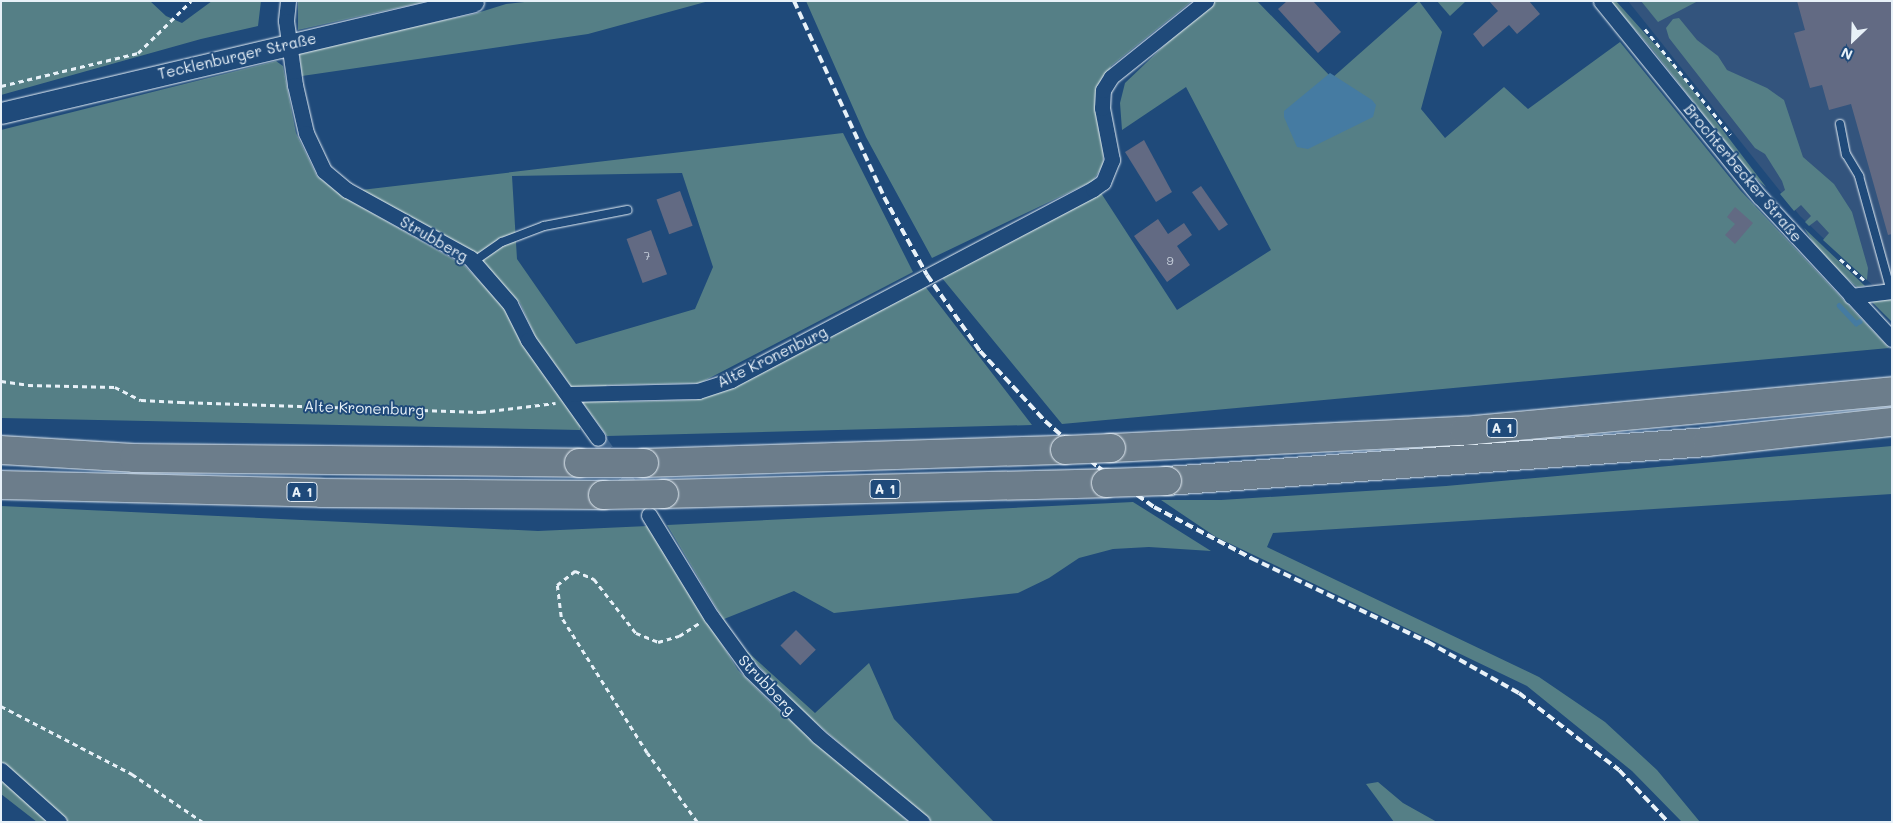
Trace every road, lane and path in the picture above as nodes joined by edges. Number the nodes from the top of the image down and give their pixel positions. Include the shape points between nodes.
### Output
1 (191, 1) edge
2 (288, 1) edge
3 (473, 1) edge
4 (1206, 1) edge
5 (1601, 1) edge
6 (1640, 23) dead end
7 (289, 44) junction
8 (1, 86) edge
9 (1, 113) edge
10 (1840, 124) dead end
11 (1737, 143) dead end
12 (627, 210) dead end
13 (1835, 254) dead end
14 (473, 262) junction
15 (1887, 291) edge
16 (1851, 296) junction
17 (1892, 339) edge
18 (1, 381) edge
19 (1892, 391) edge
20 (569, 394) junction
21 (1892, 422) edge
22 (598, 438) tunnel mouth
23 (1, 450) edge
24 (1, 486) edge
25 (657, 504) junction
26 (711, 616) junction
27 (1, 706) edge
28 (1, 770) edge
29 (59, 822) edge
30 (203, 822) edge
31 (697, 822) edge
32 (922, 822) edge

1 - 8 path via 138,53
2 - 7 street, Strubberg
3 - 7 main road, Tecklenburger Straße
4 - 20 street, Alte Kronenburg via 1111,77 1103,90 1102,108 1112,160 1104,182 1093,189 732,380 698,391
5 - 16 street, Brochterbecker Straße via 1760,197
6 - 11 path
7 - 9 main road, Tecklenburger Straße
7 - 14 street, Strubberg via 306,133 324,171 347,190
10 - 15 lane via 1846,154 1859,176
12 - 14 lane via 544,226 502,242
13 - 15 path
14 - 20 street, Strubberg via 510,304 528,340
15 - 16 street
16 - 17 street, Brochterbecker Straße
18 - 20 path, Alte Kronenburg via 28,385 114,387 141,400 481,412 554,404
19 - 23 highway, A 1, bridge via 1464,431 1065,450 644,463 134,458
20 - 22 street, Strubberg
21 - 25 highway, A 1, bridge via 1708,442 1167,481
24 - 25 highway, A 1, bridge via 604,495
25 - 26 street, Strubberg
26 - 31 path via 679,636 658,642 636,633 594,579 575,571 557,585 561,617 647,753
26 - 32 street, Strubberg via 751,671 783,705
27 - 30 path via 132,774
28 - 29 street

